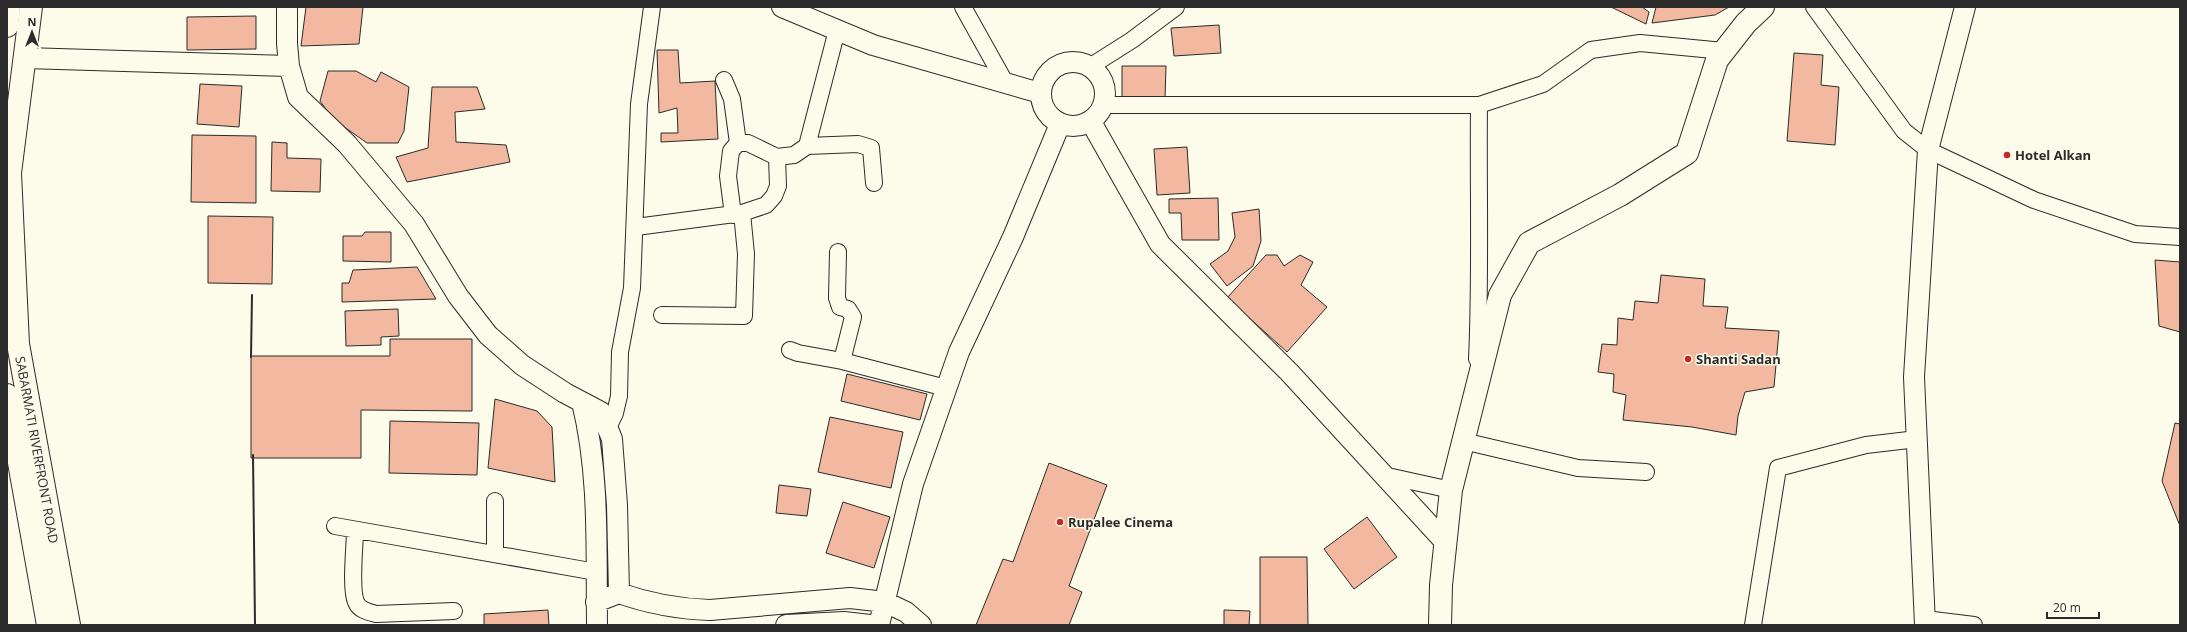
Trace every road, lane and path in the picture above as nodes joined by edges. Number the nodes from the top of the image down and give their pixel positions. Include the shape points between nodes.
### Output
1 (9, 7) edge
2 (31, 7) edge
3 (287, 7) edge
4 (652, 7) edge
5 (782, 7) edge
6 (963, 7) edge
7 (1176, 7) edge
8 (1763, 7) edge
9 (1814, 7) edge
10 (1965, 7) edge
11 (7, 26) edge
12 (837, 30) junction
13 (1724, 51) junction
14 (25, 58) junction
15 (289, 66) junction
16 (1091, 66) junction
17 (724, 80) dead end
18 (1006, 84) junction
19 (1040, 93) junction
20 (1104, 105) junction
21 (1479, 105) junction
22 (1091, 122) junction
23 (1060, 124) junction
24 (738, 143) junction
25 (807, 146) junction
26 (1928, 150) junction
27 (776, 157) junction
28 (874, 183) dead end
29 (737, 214) junction
30 (636, 227) junction
31 (2180, 237) edge
32 (838, 252) dead end
33 (662, 315) dead end
34 (790, 350) dead end
35 (842, 361) junction
36 (946, 388) junction
37 (1476, 390) junction
38 (7, 395) edge
39 (582, 402) junction
40 (608, 428) junction
41 (1916, 439) junction
42 (1463, 441) junction
43 (1646, 472) dead end
44 (1383, 475) junction
45 (1451, 490) junction
46 (495, 501) dead end
47 (335, 526) dead end
48 (355, 530) junction
49 (1446, 543) junction
50 (495, 553) junction
51 (596, 572) junction
52 (619, 593) junction
53 (885, 602) junction
54 (454, 612) dead end
55 (600, 618) edge
56 (1925, 622) edge
57 (1440, 624) edge
58 (48, 625) edge
59 (69, 625) edge
60 (786, 625) edge
61 (870, 625) edge
62 (879, 625) edge
63 (922, 625) edge
64 (1753, 625) edge
65 (1974, 625) edge

1 - 11 main road
2 - 14 main road, SABARMATI RIVERFRONT ROAD
3 - 15 street
4 - 30 street via 639,104
5 - 12 street
6 - 18 street
7 - 16 street via 1132,40
8 - 13 main road via 1746,23
9 - 26 street via 1904,131
10 - 26 street
12 - 18 street via 873,45
12 - 25 street
13 - 21 street via 1640,43 1591,50 1543,84
13 - 37 main road via 1717,60 1687,153 1620,195 1529,243 1500,295
14 - 15 street
14 - 59 main road, SABARMATI RIVERFRONT ROAD via 10,173 18,344
15 - 39 street via 298,97 347,144 414,224 458,296 488,335 522,366
16 - 19 street via 1080,62 1059,64 1043,79
16 - 20 street via 1104,84
17 - 24 street via 732,99
18 - 19 street
19 - 23 street via 1044,110
20 - 21 street
20 - 22 street
21 - 37 street via 1480,281
22 - 23 street via 1081,126
22 - 44 street via 1160,244 1288,372
23 - 36 street via 959,352
24 - 27 street via 748,143
24 - 29 street via 731,150 728,176
25 - 27 street via 794,155
25 - 28 street via 858,144 871,148
26 - 31 street via 2034,200 2134,234
26 - 41 street via 1914,376
27 - 29 street via 778,186 774,196 766,205
29 - 30 street
29 - 33 street via 746,254 744,316
30 - 40 street via 632,288 620,352 619,396
32 - 35 street via 837,298 840,307 848,309 852,317
34 - 35 street
35 - 36 street
36 - 53 street via 913,484
37 - 42 main road
38 - 58 main road
39 - 40 street via 602,412
39 - 51 street via 589,429 595,477
40 - 52 street via 612,439 617,505
41 - 56 street
41 - 64 street via 1866,445 1778,468
42 - 43 street via 1578,468
42 - 45 main road
44 - 45 street
44 - 49 street
45 - 49 main road
46 - 50 street
47 - 48 street
48 - 50 street
48 - 54 street via 354,586 356,602 364,612
49 - 57 main road
50 - 51 street
51 - 55 street
52 - 53 street via 634,599 689,609 710,610 850,598
52 - 55 street
53 - 62 street
53 - 63 street via 906,612
56 - 65 street
60 - 61 street via 844,622

